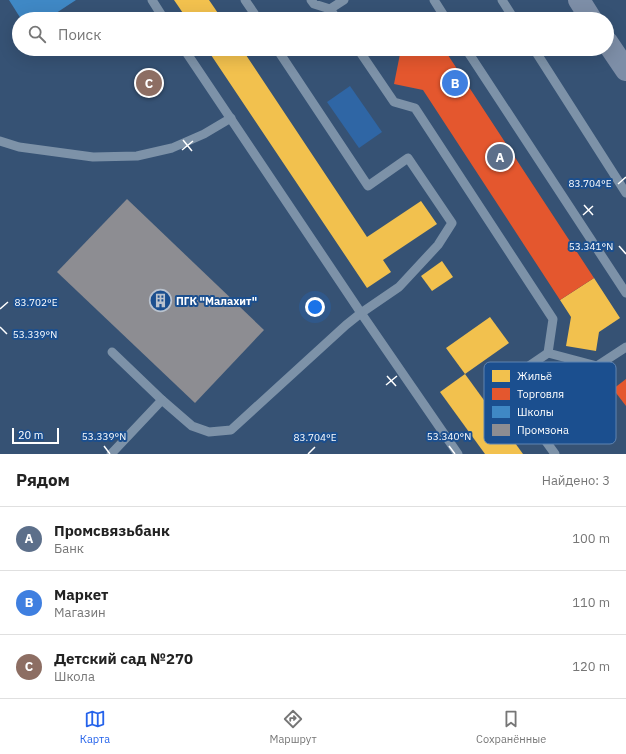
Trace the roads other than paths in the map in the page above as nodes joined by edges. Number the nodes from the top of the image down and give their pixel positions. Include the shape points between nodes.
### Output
1 (152, 0) edge
2 (245, 0) edge
3 (311, 0) edge
4 (344, 0) edge
5 (434, 0) edge
6 (502, 0) edge
7 (579, 0) edge
8 (330, 9) junction
9 (160, 12) edge
10 (253, 12) edge
11 (332, 12) edge
12 (442, 12) edge
13 (510, 12) edge
14 (587, 12) edge
15 (614, 52) edge
16 (189, 56) edge
17 (283, 56) edge
18 (363, 56) edge
19 (471, 56) edge
20 (538, 56) edge
21 (626, 70) edge
22 (231, 118) junction
23 (0, 141) edge
24 (626, 193) edge
25 (626, 292) edge
26 (361, 313) junction
27 (626, 346) edge
28 (112, 352) dead end
29 (548, 353) junction
30 (535, 362) edge
31 (582, 362) edge
32 (603, 362) edge
33 (162, 400) junction
34 (548, 444) edge
35 (111, 454) edge
36 (458, 454) edge
37 (555, 454) edge

1 - 9 lane
2 - 10 lane
3 - 8 lane via 314,4
4 - 8 lane
5 - 12 lane
6 - 13 lane
7 - 14 main road
8 - 11 lane
15 - 21 main road
16 - 22 lane
17 - 26 lane via 368,186 408,158 452,223 438,245 399,287
18 - 29 lane via 394,102 415,108 553,319
19 - 25 lane
20 - 24 lane
22 - 23 lane via 204,134 172,148 137,156 93,157 20,147
22 - 26 lane
26 - 33 lane via 231,430 209,432 192,426
26 - 36 lane
27 - 32 lane
28 - 33 lane
29 - 30 lane
29 - 31 lane
33 - 35 lane
34 - 37 lane

